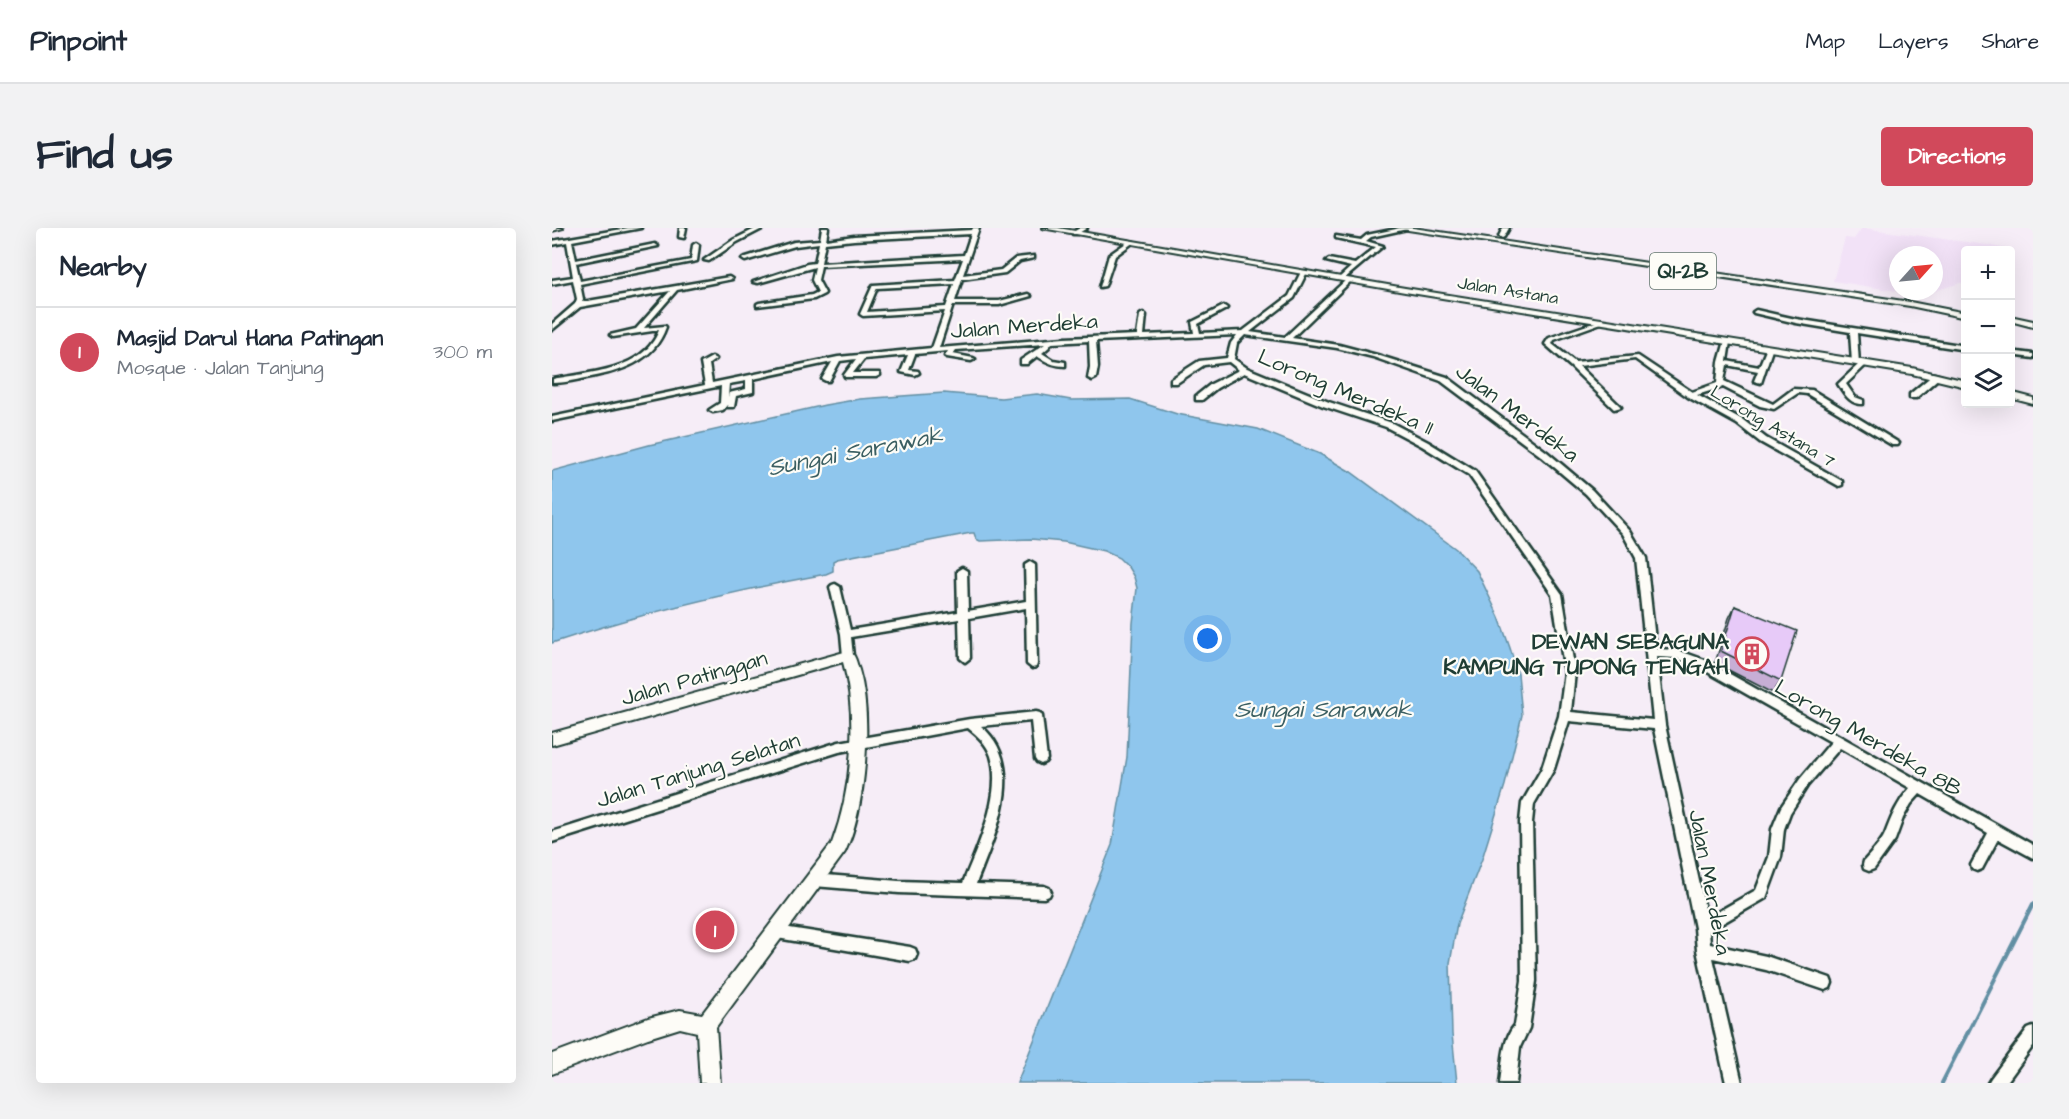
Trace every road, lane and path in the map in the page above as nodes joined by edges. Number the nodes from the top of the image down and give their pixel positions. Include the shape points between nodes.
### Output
1 (559, 228) edge
2 (638, 228) edge
3 (683, 228) edge
4 (761, 228) edge
5 (825, 228) edge
6 (1046, 228) edge
7 (1084, 228) edge
8 (1399, 228) edge
9 (1446, 228) edge
10 (1506, 228) edge
11 (552, 229) edge
12 (1404, 229) edge
13 (975, 230) edge
14 (1385, 230) edge
15 (811, 233) dead end
16 (1075, 233) junction
17 (1502, 236) junction
18 (682, 237) dead end
19 (1338, 237) dead end
20 (569, 240) junction
21 (823, 241) junction
22 (1131, 242) junction
23 (1362, 242) junction
24 (552, 243) edge
25 (794, 244) junction
26 (696, 245) dead end
27 (655, 246) dead end
28 (967, 257) junction
29 (1032, 257) dead end
30 (745, 259) dead end
31 (707, 260) dead end
32 (1329, 261) dead end
33 (573, 262) junction
34 (819, 264) junction
35 (1354, 266) junction
36 (1304, 272) junction
37 (959, 279) junction
38 (1345, 279) junction
39 (577, 280) junction
40 (552, 282) edge
41 (756, 282) dead end
42 (1836, 285) junction
43 (1102, 286) dead end
44 (661, 290) junction
45 (674, 290) junction
46 (1028, 296) dead end
47 (1910, 304) junction
48 (578, 305) junction
49 (759, 305) dead end
50 (951, 306) junction
51 (1961, 307) edge
52 (1224, 308) dead end
53 (1756, 312) dead end
54 (1143, 315) dead end
55 (1961, 315) edge
56 (2015, 319) edge
57 (1601, 322) junction
58 (2033, 324) edge
59 (2015, 327) edge
60 (552, 328) edge
61 (639, 330) junction
62 (1853, 330) junction
63 (2033, 332) edge
64 (1197, 333) junction
65 (1242, 333) junction
66 (613, 335) dead end
67 (1140, 337) junction
68 (1093, 339) junction
69 (1287, 339) junction
70 (1050, 341) junction
71 (1727, 342) junction
72 (1961, 347) edge
73 (935, 350) junction
74 (1769, 350) junction
75 (912, 352) junction
76 (953, 353) junction
77 (1038, 353) junction
78 (2015, 354) edge
79 (862, 356) junction
80 (2033, 356) edge
81 (712, 359) dead end
82 (838, 359) junction
83 (971, 359) dead end
84 (1230, 360) junction
85 (1024, 362) dead end
86 (1723, 363) junction
87 (1062, 364) dead end
88 (1573, 364) junction
89 (1859, 364) junction
90 (946, 367) dead end
91 (1244, 370) junction
92 (1761, 370) junction
93 (915, 372) dead end
94 (876, 375) dead end
95 (1937, 376) junction
96 (749, 377) junction
97 (1092, 378) dead end
98 (826, 380) dead end
99 (556, 381) dead end
100 (1174, 381) dead end
101 (1758, 381) dead end
102 (725, 382) junction
103 (1961, 383) edge
104 (1723, 384) junction
105 (709, 386) junction
106 (1691, 396) junction
107 (1913, 396) dead end
108 (2015, 396) edge
109 (1199, 398) dead end
110 (2033, 401) edge
111 (1860, 402) dead end
112 (731, 405) dead end
113 (1617, 406) dead end
114 (713, 410) dead end
115 (552, 418) edge
116 (1895, 443) dead end
117 (1839, 483) dead end
118 (1030, 565) dead end
119 (962, 571) dead end
120 (835, 587) dead end
121 (1032, 604) junction
122 (964, 614) junction
123 (846, 634) junction
124 (1650, 653) junction
125 (848, 656) junction
126 (964, 658) dead end
127 (1032, 664) dead end
128 (1565, 716) junction
129 (970, 723) junction
130 (1659, 725) junction
131 (552, 739) edge
132 (1838, 742) junction
133 (858, 743) junction
134 (1041, 759) dead end
135 (1918, 788) junction
136 (1996, 831) junction
137 (552, 837) edge
138 (2033, 852) edge
139 (1869, 865) dead end
140 (1977, 865) dead end
141 (814, 880) junction
142 (967, 890) junction
143 (1044, 892) dead end
144 (1702, 928) junction
145 (777, 932) junction
146 (1704, 950) junction
147 (910, 954) dead end
148 (1825, 983) dead end
149 (706, 1024) junction
150 (2033, 1034) edge
151 (552, 1064) edge
152 (710, 1083) edge
153 (1508, 1083) edge
154 (1734, 1083) edge
155 (1996, 1083) edge

1 - 11 main road
2 - 20 street
3 - 18 street
4 - 31 street
5 - 21 street
6 - 16 main road, Jalan Astana
7 - 16 street
8 - 12 main road, Q1-2B
9 - 17 main road
10 - 17 street
12 - 14 street
12 - 47 main road, Q1-2B
13 - 21 street
13 - 28 street, Jalan Merdeka
14 - 23 street
15 - 25 street
16 - 22 main road, Jalan Astana
17 - 42 main road
19 - 23 street
20 - 24 street
20 - 33 street
21 - 25 street
21 - 34 street
22 - 36 main road, Jalan Astana
22 - 43 street via 1112,255
23 - 35 street via 1380,246
25 - 30 street
26 - 39 street via 694,261
27 - 33 street
28 - 34 street
28 - 37 street, Jalan Merdeka
29 - 37 street via 1018,258 1003,272
32 - 35 street
33 - 39 street
34 - 41 street
34 - 49 street via 815,280 822,293
35 - 38 street
36 - 38 main road, Jalan Astana
36 - 65 street via 1292,297
37 - 50 street, Jalan Merdeka
37 - 50 street via 875,286 863,314
38 - 57 main road, Jalan Astana
38 - 69 street
39 - 40 street
39 - 48 street
42 - 47 main road via 1834,289 1843,293
42 - 51 main road
44 - 45 street
44 - 45 street via 729,279 730,283
44 - 48 street
45 - 61 street
46 - 50 street via 999,303
47 - 55 main road, Q1-2B
48 - 60 street
50 - 73 street, Jalan Merdeka
52 - 64 street via 1194,323
53 - 62 street
54 - 67 street
56 - 58 main road
57 - 71 main road, Jalan Astana
57 - 88 street via 1548,341
59 - 63 main road
61 - 66 street
61 - 99 street via 663,327 655,344 629,363
62 - 72 street
62 - 89 street
64 - 65 street, Jalan Merdeka
64 - 67 street, Jalan Merdeka
65 - 69 street, Jalan Merdeka
65 - 84 street, Lorong Merdeka 11 via 1234,343
67 - 68 street, Jalan Merdeka
68 - 70 street, Jalan Merdeka
68 - 97 street via 1096,364
69 - 124 street, Jalan Merdeka via 1338,346 1444,379 1589,492 1628,533 1641,558
70 - 76 street, Jalan Merdeka
70 - 77 street
71 - 74 main road, Jalan Astana
71 - 86 street
73 - 75 street
73 - 76 street, Jalan Merdeka
74 - 89 main road, Jalan Astana
74 - 92 street
75 - 79 street
75 - 93 street via 904,372
76 - 83 street
76 - 90 street
77 - 85 street
77 - 87 street
78 - 80 street
79 - 82 street
79 - 94 street via 848,375
81 - 105 street via 705,363
82 - 96 street
82 - 98 street
84 - 91 street, Lorong Merdeka 11
84 - 100 street via 1202,363
86 - 92 street
86 - 104 street
88 - 106 street, Lorong Astana 7 via 1636,357
88 - 113 street
89 - 95 main road, Jalan Astana
89 - 111 street via 1842,384 1852,399
91 - 109 street
91 - 128 street, Lorong Merdeka 11 via 1389,425 1472,473 1557,594 1570,672
92 - 101 street
95 - 103 main road, Jalan Astana
95 - 107 street
96 - 102 street
96 - 112 street via 750,390 732,395
102 - 105 street
102 - 114 street via 724,404
104 - 106 street
104 - 116 street via 1774,407 1796,391 1809,392
105 - 115 street
106 - 117 street, Lorong Astana 7
108 - 110 main road
118 - 121 street
119 - 122 street
120 - 123 street
121 - 122 street
121 - 127 street
122 - 123 street
122 - 126 street
123 - 125 street
124 - 130 street, Jalan Merdeka
124 - 132 street, Lorong Merdeka 8B via 1677,654 1695,660
125 - 131 main road, Jalan Patinggan
125 - 133 main road via 858,695
128 - 130 street
128 - 153 street, Lorong Merdeka 11 via 1548,769 1528,803 1530,981 1522,1028 1512,1047
129 - 133 street, Jalan Tanjung Selatan
129 - 134 street, Jalan Tanjung Selatan via 1036,716
129 - 142 street via 982,729 996,750 1000,771 999,799
130 - 144 street, Jalan Merdeka
132 - 135 street, Lorong Merdeka 8B
132 - 144 street via 1785,811 1778,829 1775,857 1761,894
133 - 137 street, Jalan Tanjung Selatan
133 - 141 main road via 846,830 839,847
135 - 136 street, Lorong Merdeka 8B
135 - 139 street
136 - 138 street, Lorong Merdeka 8B
136 - 140 street
141 - 142 street
141 - 145 main road
142 - 143 street
144 - 146 street, Jalan Merdeka
145 - 147 street
145 - 149 main road
146 - 148 street via 1761,961
146 - 154 street, Jalan Merdeka
149 - 151 main road via 680,1019
149 - 152 main road
150 - 155 street

